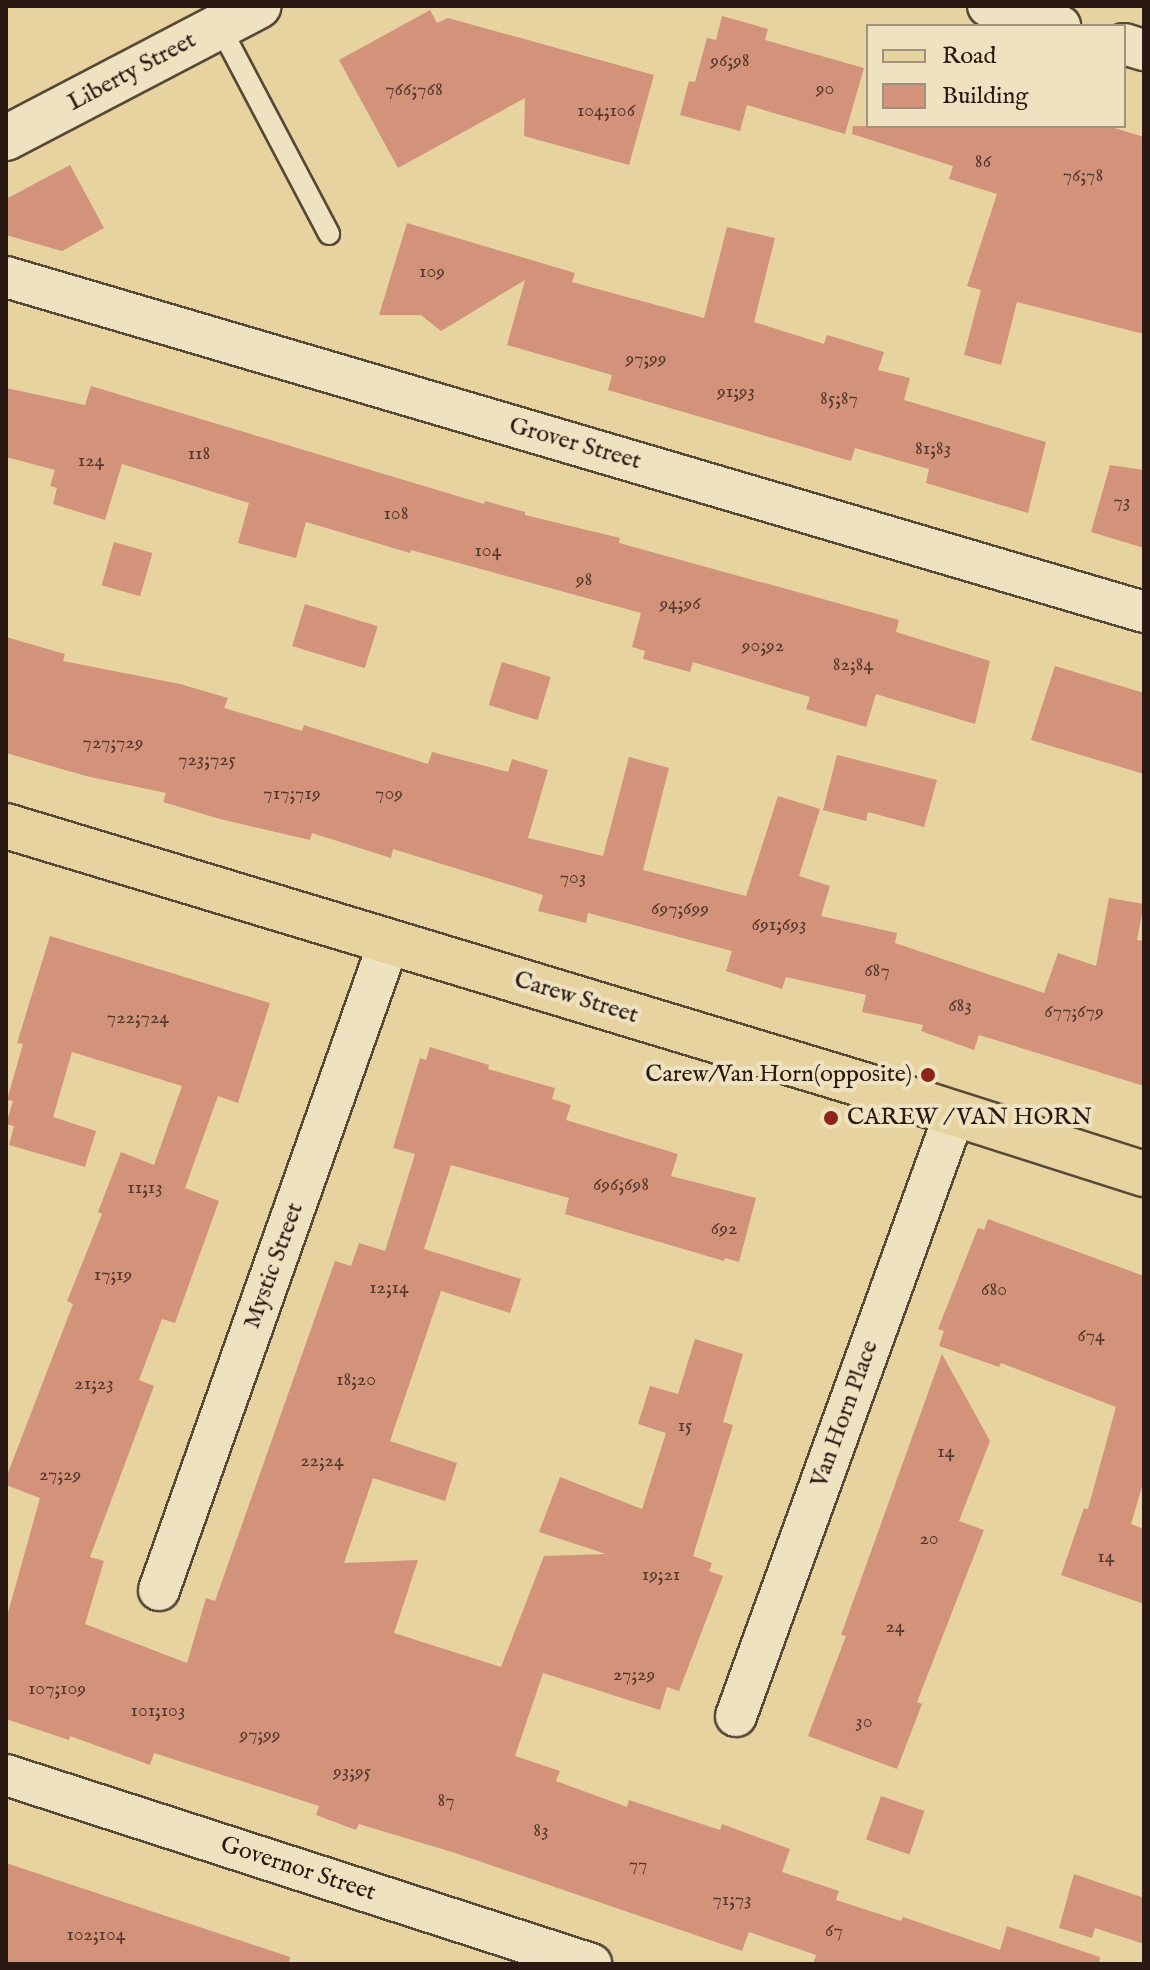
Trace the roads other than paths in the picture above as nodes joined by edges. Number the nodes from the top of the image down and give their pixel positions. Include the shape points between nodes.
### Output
1 (259, 6) edge
2 (988, 6) edge
3 (1053, 24) edge
4 (220, 27) junction
5 (6, 138) edge
6 (329, 234) dead end
7 (6, 277) edge
8 (1144, 612) edge
9 (8, 832) edge
10 (389, 942) junction
11 (955, 1113) junction
12 (1144, 1174) edge
13 (159, 1590) dead end
14 (736, 1716) dead end
15 (6, 1775) edge
16 (591, 1964) edge

1 - 4 main road, Liberty Street
2 - 3 street
4 - 5 main road, Liberty Street
4 - 6 lane
7 - 8 street, Grover Street
9 - 10 main road, Carew Street
10 - 11 main road, Carew Street
10 - 13 street, Mystic Street
11 - 12 main road, Carew Street
11 - 14 street, Van Horn Place
15 - 16 street, Governor Street

